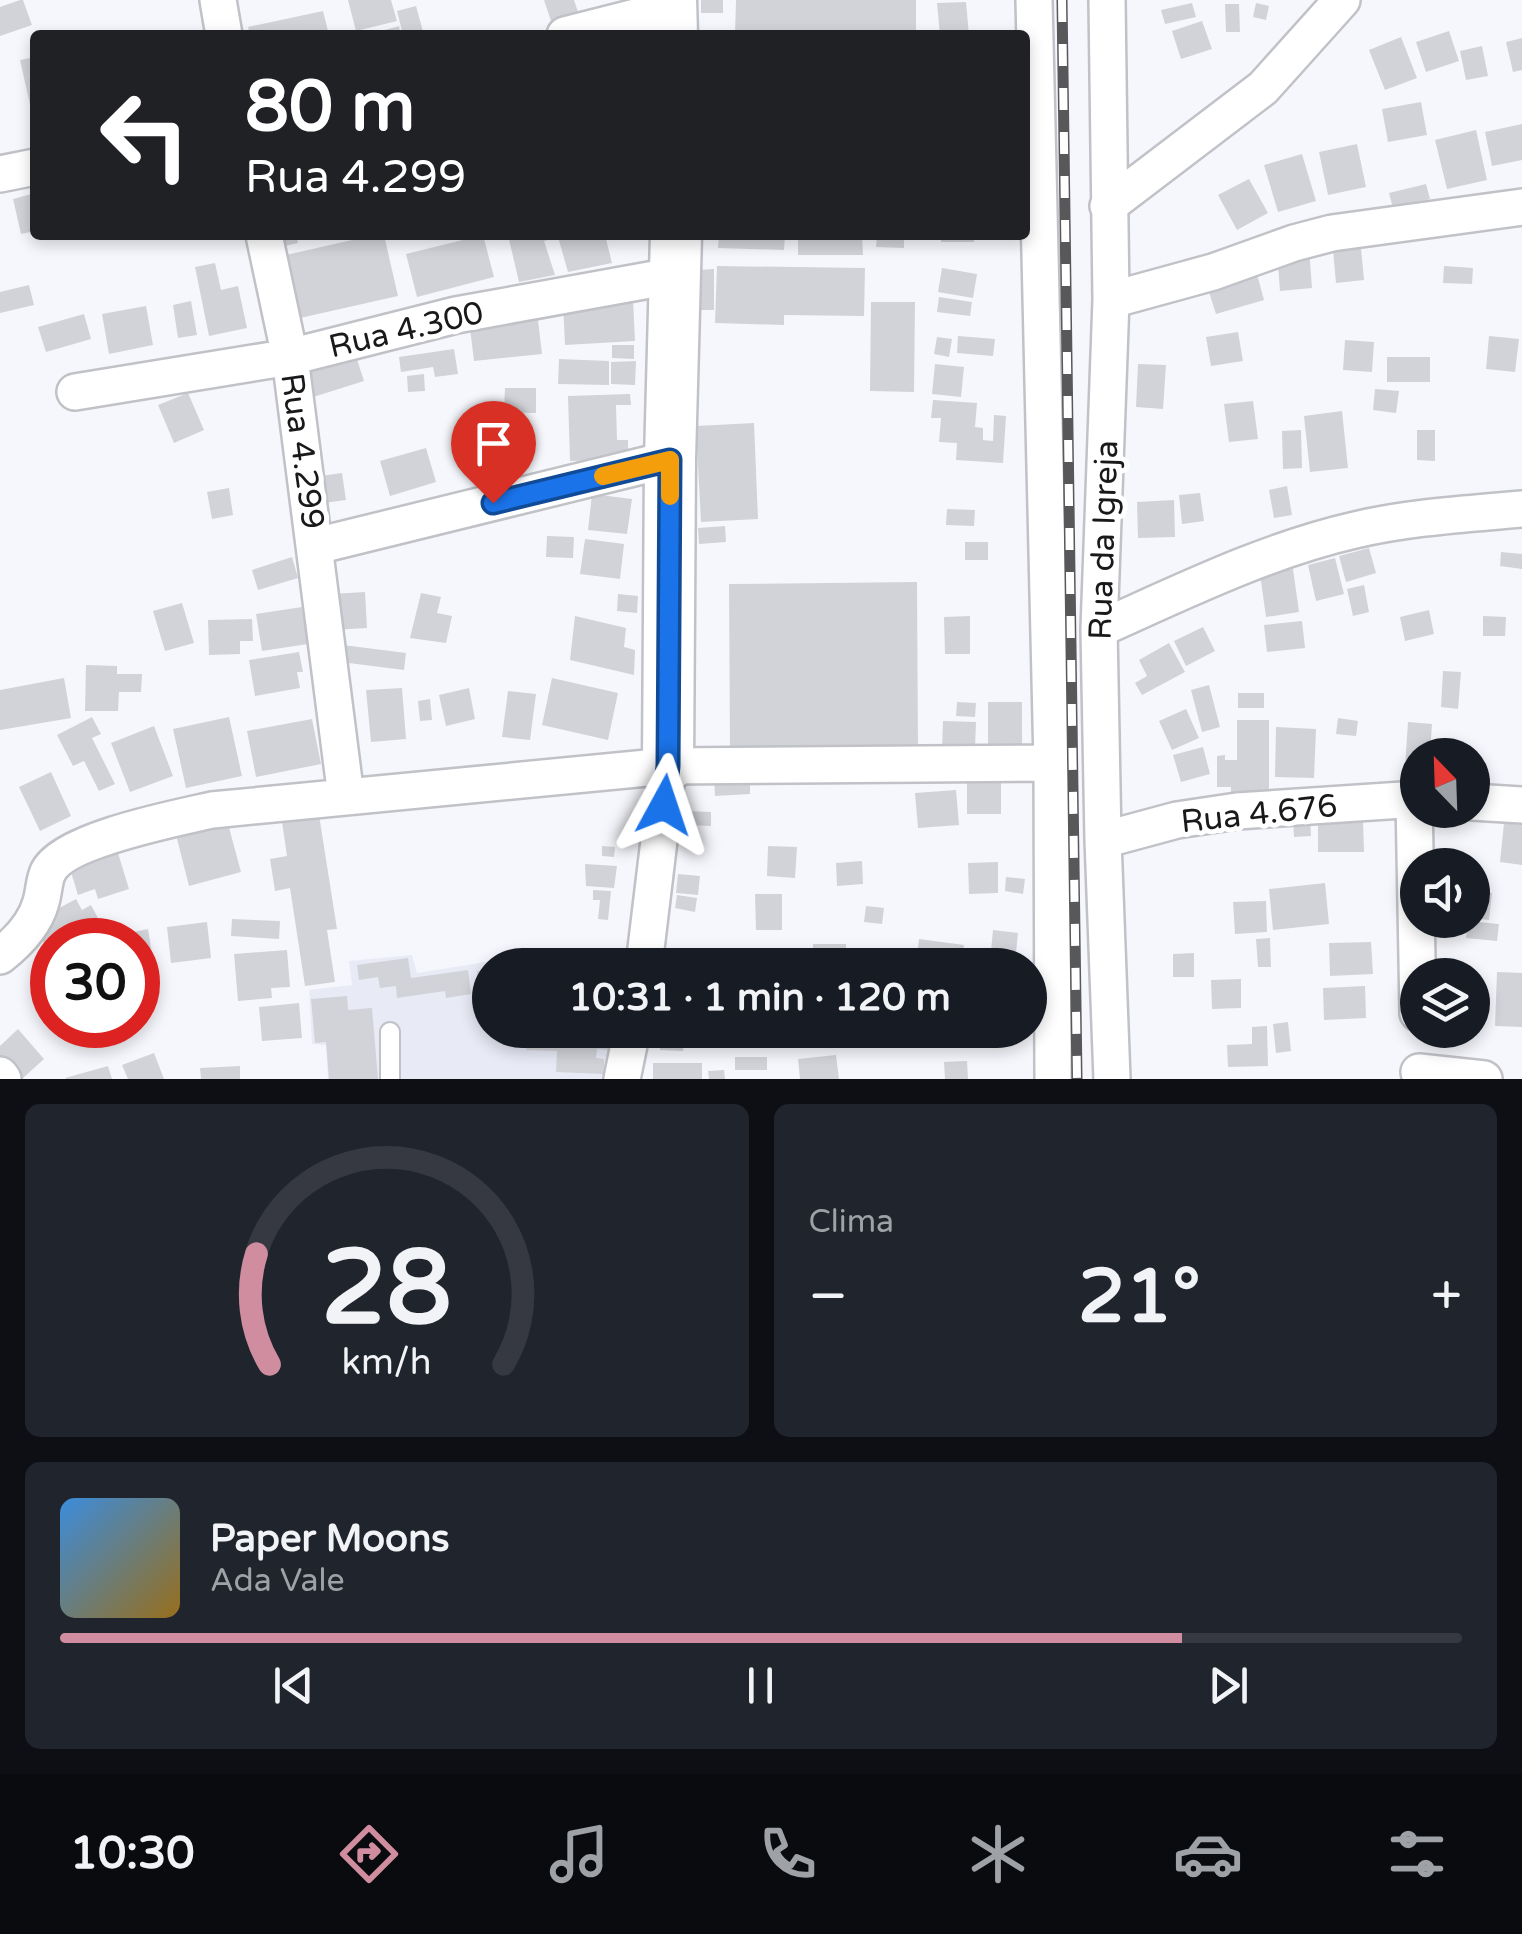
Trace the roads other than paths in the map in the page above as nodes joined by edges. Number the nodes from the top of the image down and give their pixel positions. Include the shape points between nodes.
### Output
1 (218, 0) edge
2 (1034, 0) edge
3 (1107, 0) edge
4 (1337, 3) edge
5 (671, 14) edge
6 (223, 30) edge
7 (589, 30) edge
8 (30, 168) edge
9 (0, 174) edge
10 (1108, 206) junction
11 (1522, 207) edge
12 (265, 240) edge
13 (676, 255) edge
14 (1111, 300) junction
15 (290, 357) junction
16 (76, 392) dead end
17 (670, 460) junction
18 (1522, 509) edge
19 (316, 546) junction
20 (1099, 629) junction
21 (1052, 763) junction
22 (668, 766) junction
23 (346, 797) junction
24 (1400, 800) edge
25 (1490, 803) edge
26 (1522, 805) edge
27 (1416, 828) edge
28 (1102, 840) junction
29 (646, 948) edge
30 (0, 956) edge
31 (1417, 958) edge
32 (390, 1032) dead end
33 (628, 1048) edge
34 (1418, 1048) edge
35 (1418, 1076) edge
36 (390, 1079) edge
37 (622, 1079) edge
38 (1053, 1079) edge
39 (1112, 1079) edge
40 (1484, 1079) edge

1 - 6 street
2 - 21 street
3 - 10 street, Rua da Igreja
4 - 10 street via 1263,88
5 - 7 street
8 - 9 street
10 - 14 street, Rua da Igreja
11 - 14 street via 1332,233
12 - 15 street, Rua 4.299
13 - 15 street, Rua 4.300
13 - 17 street
14 - 20 street, Rua da Igreja
15 - 16 street, Rua 4.300
15 - 19 street, Rua 4.299
17 - 19 street, Rua 4.299
17 - 22 street
18 - 20 street via 1355,530 1261,560
19 - 23 street
20 - 28 street, Rua da Igreja
21 - 22 street
21 - 38 street
22 - 23 street
22 - 29 street
23 - 30 street via 212,810 146,824 60,857 28,928
24 - 28 street, Rua 4.676 via 1237,810
25 - 26 street
27 - 31 street
28 - 39 street, Rua da Igreja
32 - 36 lane
33 - 37 street
34 - 35 street
35 - 40 street

